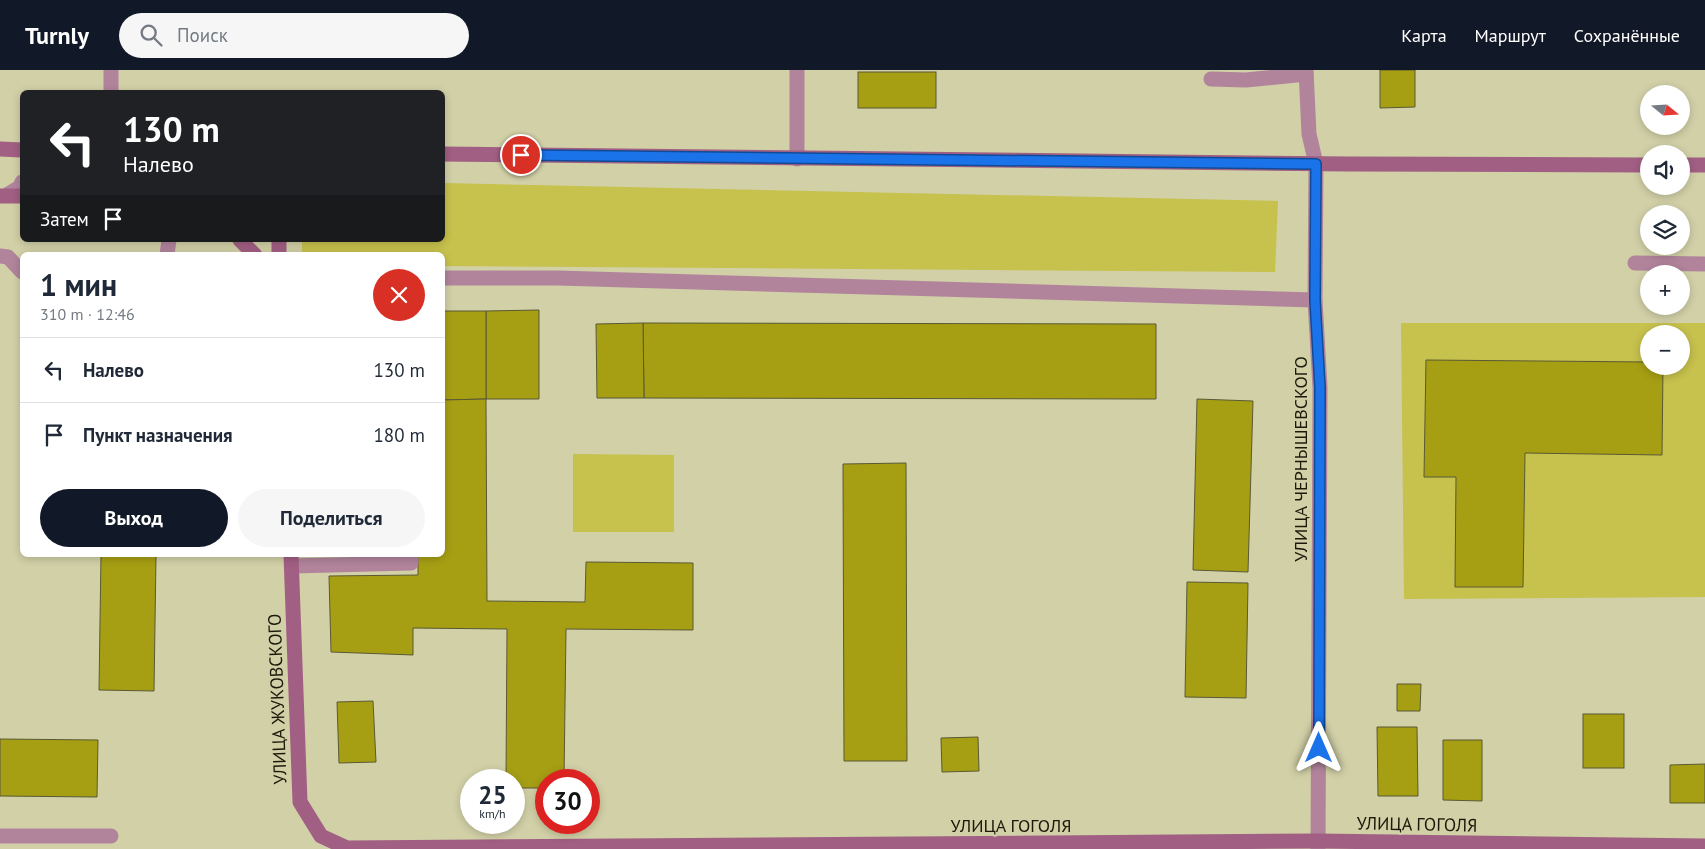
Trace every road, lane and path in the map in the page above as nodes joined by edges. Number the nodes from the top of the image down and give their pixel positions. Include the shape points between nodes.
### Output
1 (111, 70) edge
2 (797, 70) edge
3 (1306, 72) edge
4 (1211, 79) dead end
5 (111, 90) edge
6 (445, 154) edge
7 (796, 159) junction
8 (1316, 164) junction
9 (1640, 165) edge
10 (1690, 165) edge
11 (1705, 165) edge
12 (20, 187) edge
13 (10, 196) edge
14 (242, 242) edge
15 (252, 252) edge
16 (0, 256) edge
17 (1635, 263) dead end
18 (1705, 264) edge
19 (20, 270) edge
20 (445, 278) edge
21 (1315, 300) junction
22 (412, 557) edge
23 (291, 560) edge
24 (0, 836) edge
25 (111, 836) dead end
26 (321, 836) joint
27 (1318, 845) edge
28 (1705, 846) edge

1 - 5 street
2 - 7 street
3 - 4 street via 1246,80
3 - 8 street, УЛИЦА ЧЕРНЫШЕВСКОГО via 1309,134
6 - 7 main road
7 - 8 main road
8 - 9 main road
8 - 21 street, УЛИЦА ЧЕРНЫШЕВСКОГО
10 - 11 main road
12 - 13 street
14 - 15 main road
16 - 19 street via 8,257
17 - 18 street
20 - 21 street via 558,278
21 - 27 street, УЛИЦА ЧЕРНЫШЕВСКОГО via 1320,388
22 - 23 street via 412,563
23 - 26 main road, УЛИЦА ЖУКОВСКОГО via 300,802
24 - 25 street
26 - 27 main road, УЛИЦА ГОГОЛЯ via 347,848
27 - 28 main road, УЛИЦА ГОГОЛЯ

